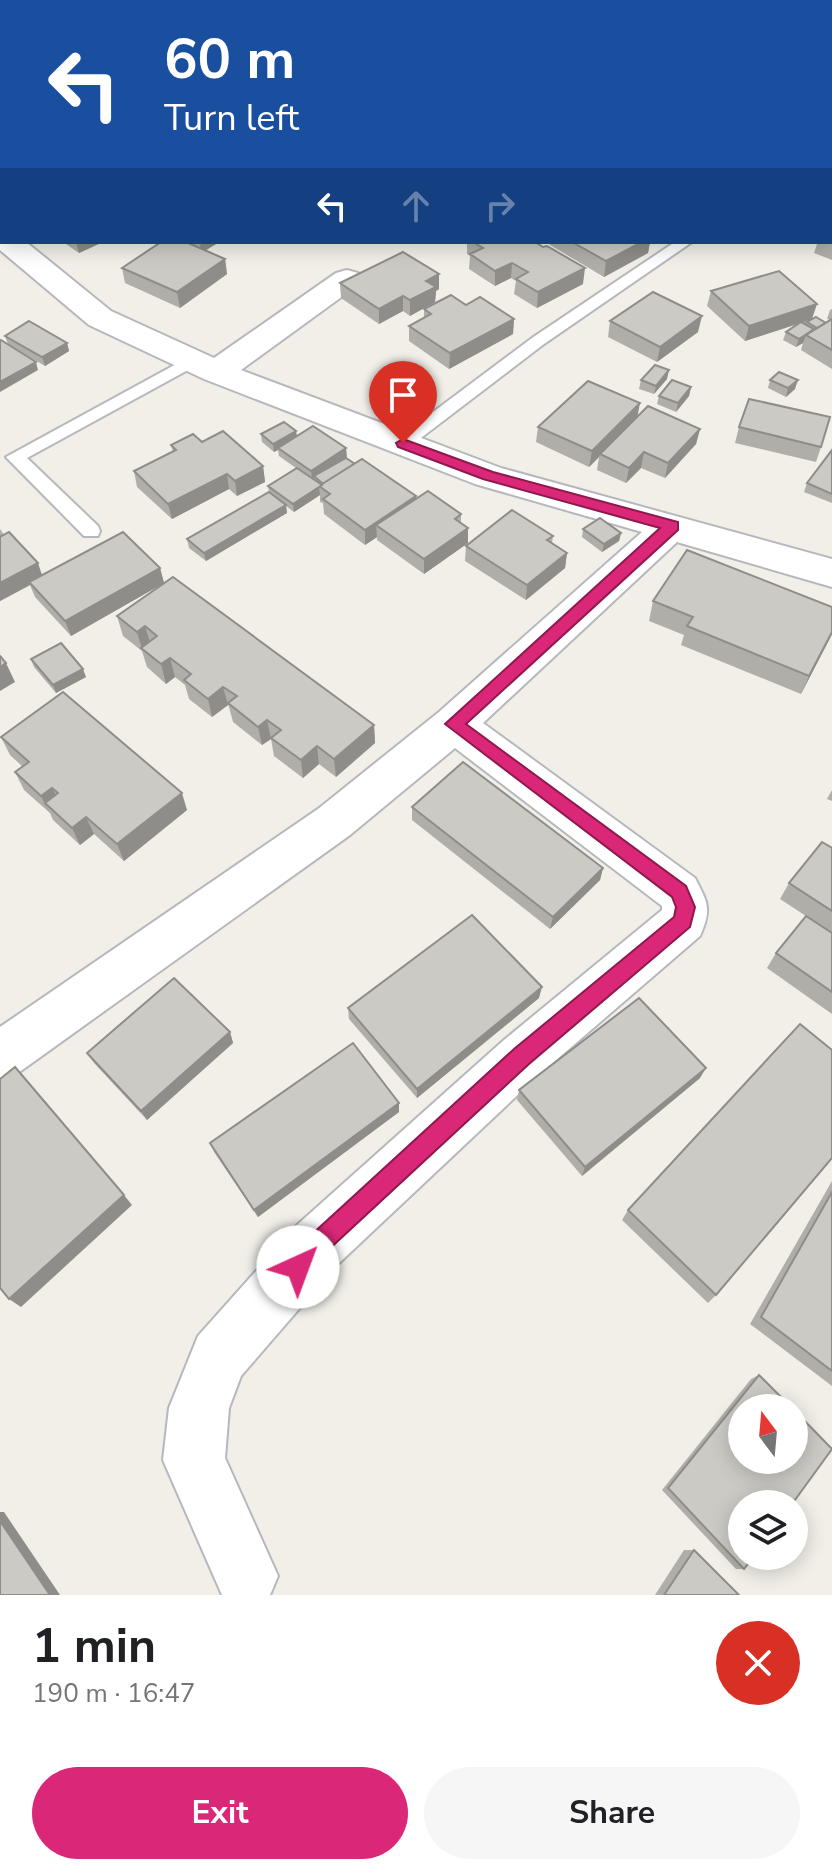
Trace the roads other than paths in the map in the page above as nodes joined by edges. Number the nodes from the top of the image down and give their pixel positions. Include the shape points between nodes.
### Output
1 (10, 244) edge
2 (682, 244) edge
3 (347, 279) edge
4 (204, 366) junction
5 (403, 443) junction
6 (672, 526) junction
7 (91, 531) dead end
8 (832, 573) edge
9 (454, 724) junction
10 (0, 1056) edge
11 (246, 1576) dead end

1 - 4 street via 100,318
2 - 5 lane via 538,341
3 - 4 street
4 - 5 street
4 - 7 lane via 15,457
5 - 6 street via 488,476
6 - 8 street
6 - 9 street
9 - 10 street via 334,822
9 - 11 street via 679,892 686,907 683,921 522,1057 317,1245 219,1357 199,1408 194,1460

